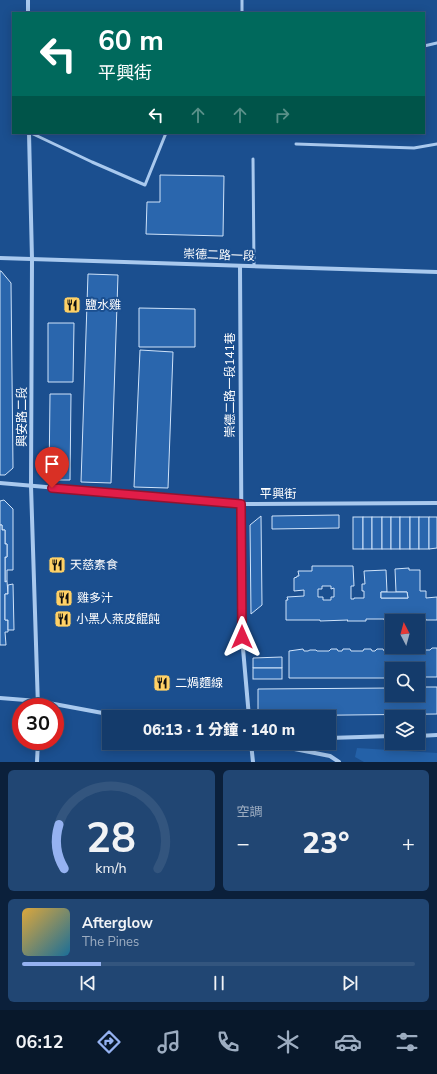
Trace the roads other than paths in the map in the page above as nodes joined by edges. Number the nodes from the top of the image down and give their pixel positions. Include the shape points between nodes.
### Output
1 (28, 0) edge
2 (242, 0) edge
3 (28, 12) edge
4 (242, 12) edge
5 (437, 43) edge
6 (425, 46) edge
7 (30, 134) edge
8 (32, 134) edge
9 (166, 134) edge
10 (296, 144) dead end
11 (437, 144) edge
12 (253, 159) dead end
13 (0, 258) edge
14 (32, 258) junction
15 (240, 266) junction
16 (254, 266) junction
17 (437, 272) edge
18 (0, 483) edge
19 (31, 486) junction
20 (437, 503) edge
21 (241, 504) junction
22 (0, 698) edge
23 (38, 698) edge
24 (12, 699) edge
25 (64, 706) edge
26 (247, 710) edge
27 (102, 713) edge
28 (437, 735) edge
29 (385, 736) edge
30 (425, 736) edge
31 (336, 738) edge
32 (38, 750) edge
33 (252, 750) edge
34 (300, 750) edge
35 (38, 762) edge
36 (253, 762) edge
37 (339, 762) edge

1 - 3 street
2 - 4 lane
5 - 6 lane
7 - 14 street, 興安路二段
8 - 9 lane via 145,185
10 - 11 lane via 414,148
12 - 16 lane
13 - 14 street, 崇德二路一段
14 - 15 street, 崇德二路一段
14 - 19 street, 興安路二段
15 - 16 street, 崇德二路一段
15 - 21 street, 崇德二路一段141巷
16 - 17 street, 崇德二路一段
18 - 19 street, 平興街
19 - 21 street, 平興街
19 - 23 street, 興安路二段
20 - 21 street, 平興街
21 - 26 street, 崇德二路一段141巷 via 242,637
22 - 24 street
25 - 27 street
28 - 30 street
29 - 31 street
32 - 35 street
33 - 36 street
34 - 37 street via 330,756

